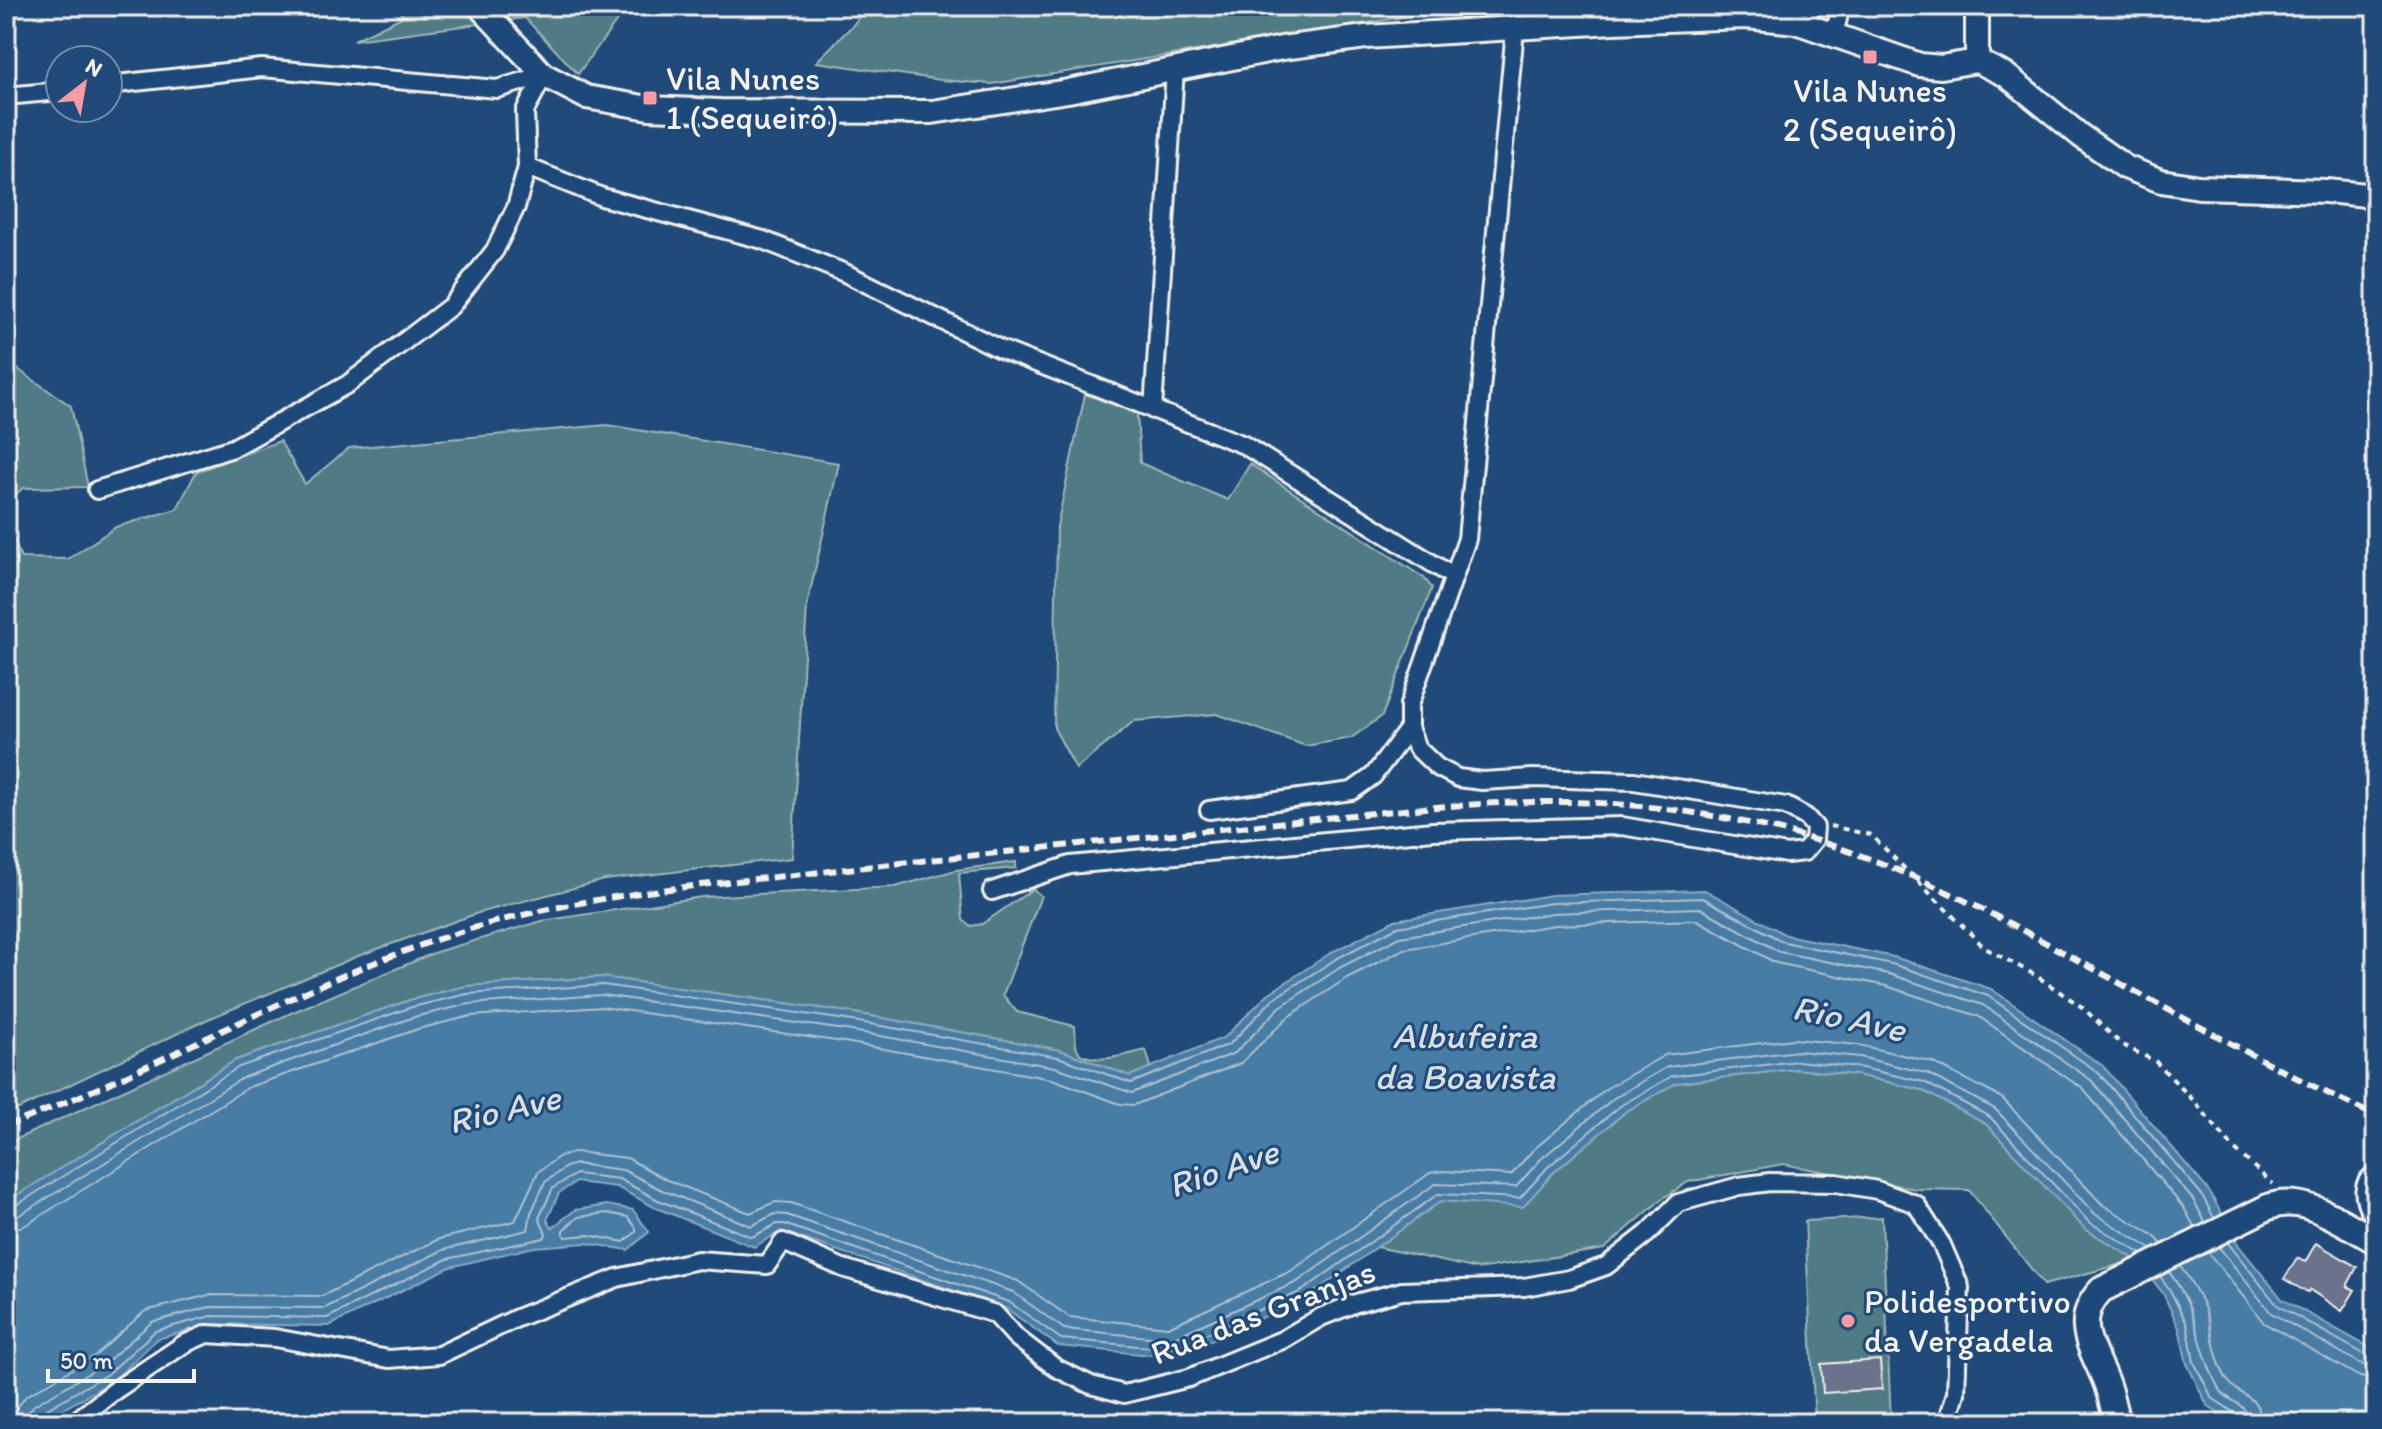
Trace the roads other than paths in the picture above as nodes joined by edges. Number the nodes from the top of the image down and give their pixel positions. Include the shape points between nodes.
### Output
1 (479, 6) edge
2 (1803, 6) edge
3 (1841, 6) edge
4 (1977, 6) edge
5 (1734, 12) edge
6 (1515, 29) junction
7 (1826, 33) junction
8 (1977, 61) junction
9 (1175, 70) junction
10 (544, 75) junction
11 (124, 83) edge
12 (44, 92) edge
13 (6, 96) edge
14 (527, 167) junction
15 (2376, 196) edge
16 (1153, 410) junction
17 (97, 490) dead end
18 (1454, 577) junction
19 (1409, 728) junction
20 (1209, 810) dead end
21 (992, 891) dead end
22 (2376, 1169) edge
23 (2376, 1218) edge
24 (2376, 1241) edge
25 (73, 1423) edge
26 (1947, 1423) edge
27 (2117, 1423) edge

1 - 10 street
2 - 7 lane
3 - 7 street
4 - 8 street
5 - 6 street
5 - 7 street via 1796,22
6 - 9 street via 1366,37
6 - 18 street via 1467,539
7 - 8 street via 1920,65
8 - 15 street via 2006,75 2125,167 2161,181
9 - 10 street via 932,112 649,108 586,97
9 - 16 street
10 - 11 street via 497,89 262,68
10 - 14 street via 525,111
12 - 13 street
14 - 16 street via 602,197 763,240 845,273 1000,349
14 - 17 street via 516,207 495,250 451,306 348,384 233,448
16 - 18 street via 1244,445
18 - 19 street via 1409,705
19 - 20 street via 1373,776 1352,791
19 - 21 street via 1417,748 1458,778 1634,781 1786,806 1815,827 1814,840 1804,852 1787,854 1622,826 1433,831 1070,865
22 - 23 lane via 2359,1193 2367,1214
24 - 27 main road via 2321,1212 2292,1202 2277,1204 2101,1290 2087,1309 2085,1322
25 - 26 street, Rua das Granjas via 184,1344 207,1334 275,1338 389,1359 439,1355 617,1278 698,1260 767,1265 783,1242 843,1268 995,1314 1056,1368 1124,1394 1189,1378 1282,1340 1321,1317 1402,1291 1524,1287 1569,1279 1606,1266 1678,1203 1770,1182 1836,1183 1916,1204 1960,1287 1956,1393

